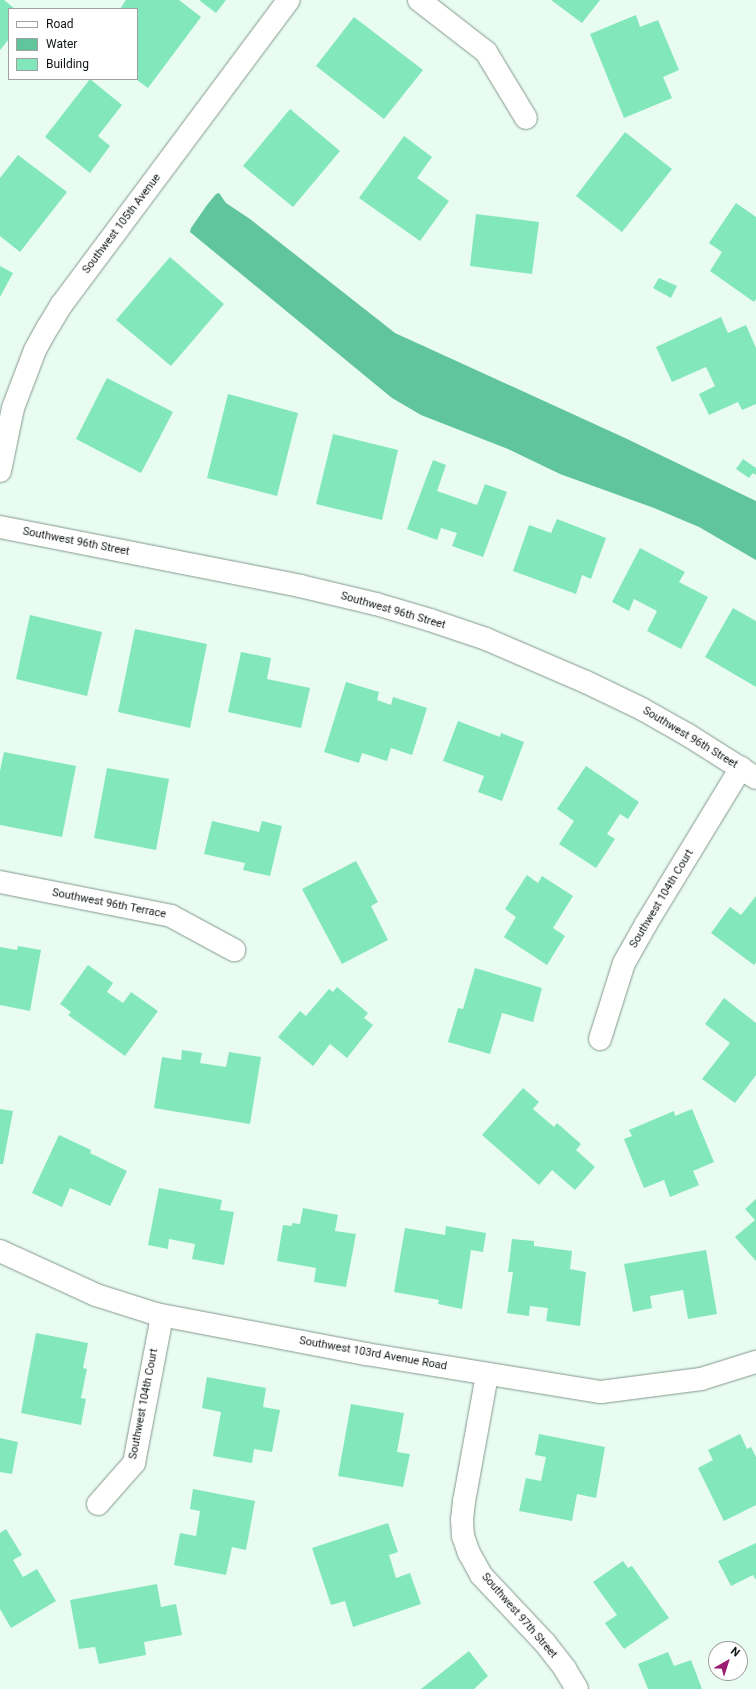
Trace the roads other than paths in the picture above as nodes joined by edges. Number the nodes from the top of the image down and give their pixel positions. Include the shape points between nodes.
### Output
1 (289, 0) edge
2 (419, 0) edge
3 (526, 118) dead end
4 (0, 471) edge
5 (0, 527) edge
6 (748, 773) edge
7 (0, 882) edge
8 (234, 950) dead end
9 (600, 1039) dead end
10 (0, 1251) edge
11 (162, 1316) junction
12 (756, 1362) edge
13 (487, 1375) junction
14 (98, 1504) dead end
15 (577, 1689) edge

1 - 4 street, Southwest 105th Avenue via 70,293 48,327 35,350 13,408
2 - 3 street via 486,52
5 - 6 street, Southwest 96th Street via 300,586 430,620 486,639 586,682 655,716
6 - 9 street, Southwest 104th Court via 646,924 624,963
7 - 8 street, Southwest 96th Terrace via 171,916
10 - 11 street, Southwest 103rd Avenue Road via 96,1295
11 - 13 street, Southwest 103rd Avenue Road
11 - 14 street, Southwest 104th Court via 134,1463
12 - 13 street, Southwest 103rd Avenue Road via 701,1379 601,1392
13 - 15 street, Southwest 97th Street via 464,1501 463,1536 468,1553 481,1575 545,1643

